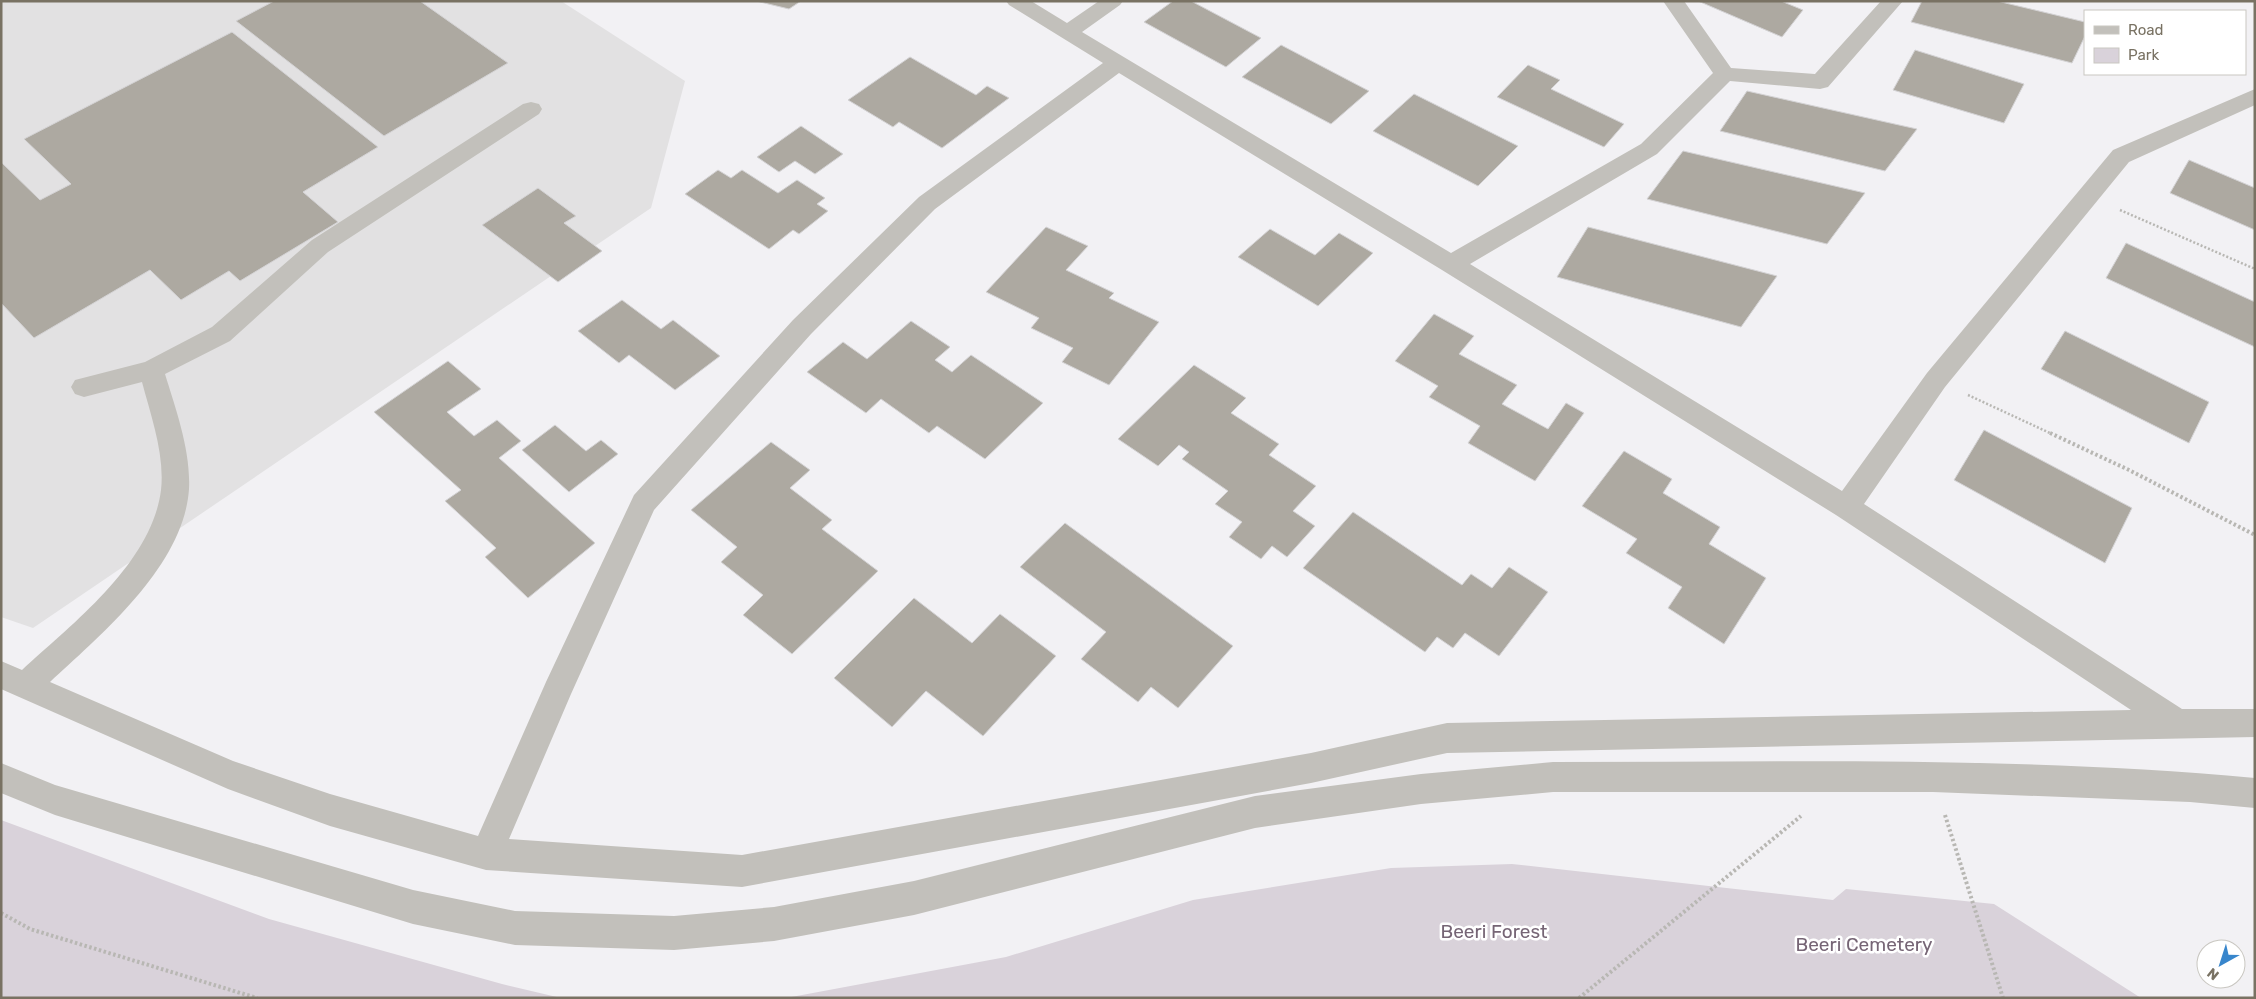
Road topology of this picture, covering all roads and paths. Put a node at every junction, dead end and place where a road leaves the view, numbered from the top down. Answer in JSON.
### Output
{"nodes":[{"id":1,"x":1016,"y":1,"type":"edge"},
{"id":2,"x":1113,"y":1,"type":"edge"},
{"id":3,"x":1673,"y":1,"type":"edge"},
{"id":4,"x":1893,"y":1,"type":"edge"},
{"id":5,"x":1067,"y":33,"type":"junction"},
{"id":6,"x":1118,"y":64,"type":"junction"},
{"id":7,"x":1725,"y":74,"type":"junction"},
{"id":8,"x":2255,"y":96,"type":"edge"},
{"id":9,"x":531,"y":109,"type":"dead end"},
{"id":10,"x":2087,"y":196,"type":"junction"},
{"id":11,"x":1451,"y":264,"type":"junction"},
{"id":12,"x":2255,"y":269,"type":"edge"},
{"id":13,"x":152,"y":370,"type":"junction"},
{"id":14,"x":1936,"y":380,"type":"junction"},
{"id":15,"x":84,"y":387,"type":"dead end"},
{"id":16,"x":1846,"y":507,"type":"junction"},
{"id":17,"x":2255,"y":535,"type":"edge"},
{"id":18,"x":14,"y":680,"type":"edge"},
{"id":19,"x":2178,"y":723,"type":"junction"},
{"id":20,"x":2255,"y":724,"type":"edge"},
{"id":21,"x":1933,"y":777,"type":"junction"},
{"id":22,"x":1,"y":778,"type":"edge"},
{"id":23,"x":2255,"y":793,"type":"edge"},
{"id":24,"x":1802,"y":815,"type":"dead end"},
{"id":25,"x":486,"y":854,"type":"junction"},
{"id":26,"x":1,"y":913,"type":"edge"},
{"id":27,"x":257,"y":998,"type":"edge"},
{"id":28,"x":1579,"y":998,"type":"edge"},
{"id":29,"x":2003,"y":998,"type":"edge"}],
"edges":[{"from":1,"to":5,"type":"street"},
{"from":2,"to":5,"type":"street"},
{"from":3,"to":7,"type":"street"},
{"from":4,"to":7,"type":"street"},
{"from":5,"to":6,"type":"street"},
{"from":6,"to":11,"type":"street"},
{"from":6,"to":25,"type":"street"},
{"from":7,"to":11,"type":"street"},
{"from":8,"to":10,"type":"street"},
{"from":9,"to":13,"type":"street"},
{"from":10,"to":12,"type":"path"},
{"from":10,"to":14,"type":"street"},
{"from":11,"to":16,"type":"street"},
{"from":13,"to":15,"type":"street"},
{"from":13,"to":18,"type":"street"},
{"from":14,"to":16,"type":"street"},
{"from":14,"to":17,"type":"path"},
{"from":16,"to":19,"type":"street"},
{"from":18,"to":25,"type":"street"},
{"from":19,"to":20,"type":"street"},
{"from":19,"to":25,"type":"street"},
{"from":21,"to":22,"type":"street"},
{"from":21,"to":23,"type":"street"},
{"from":21,"to":29,"type":"path"},
{"from":24,"to":28,"type":"path"},
{"from":26,"to":27,"type":"path"}]}
